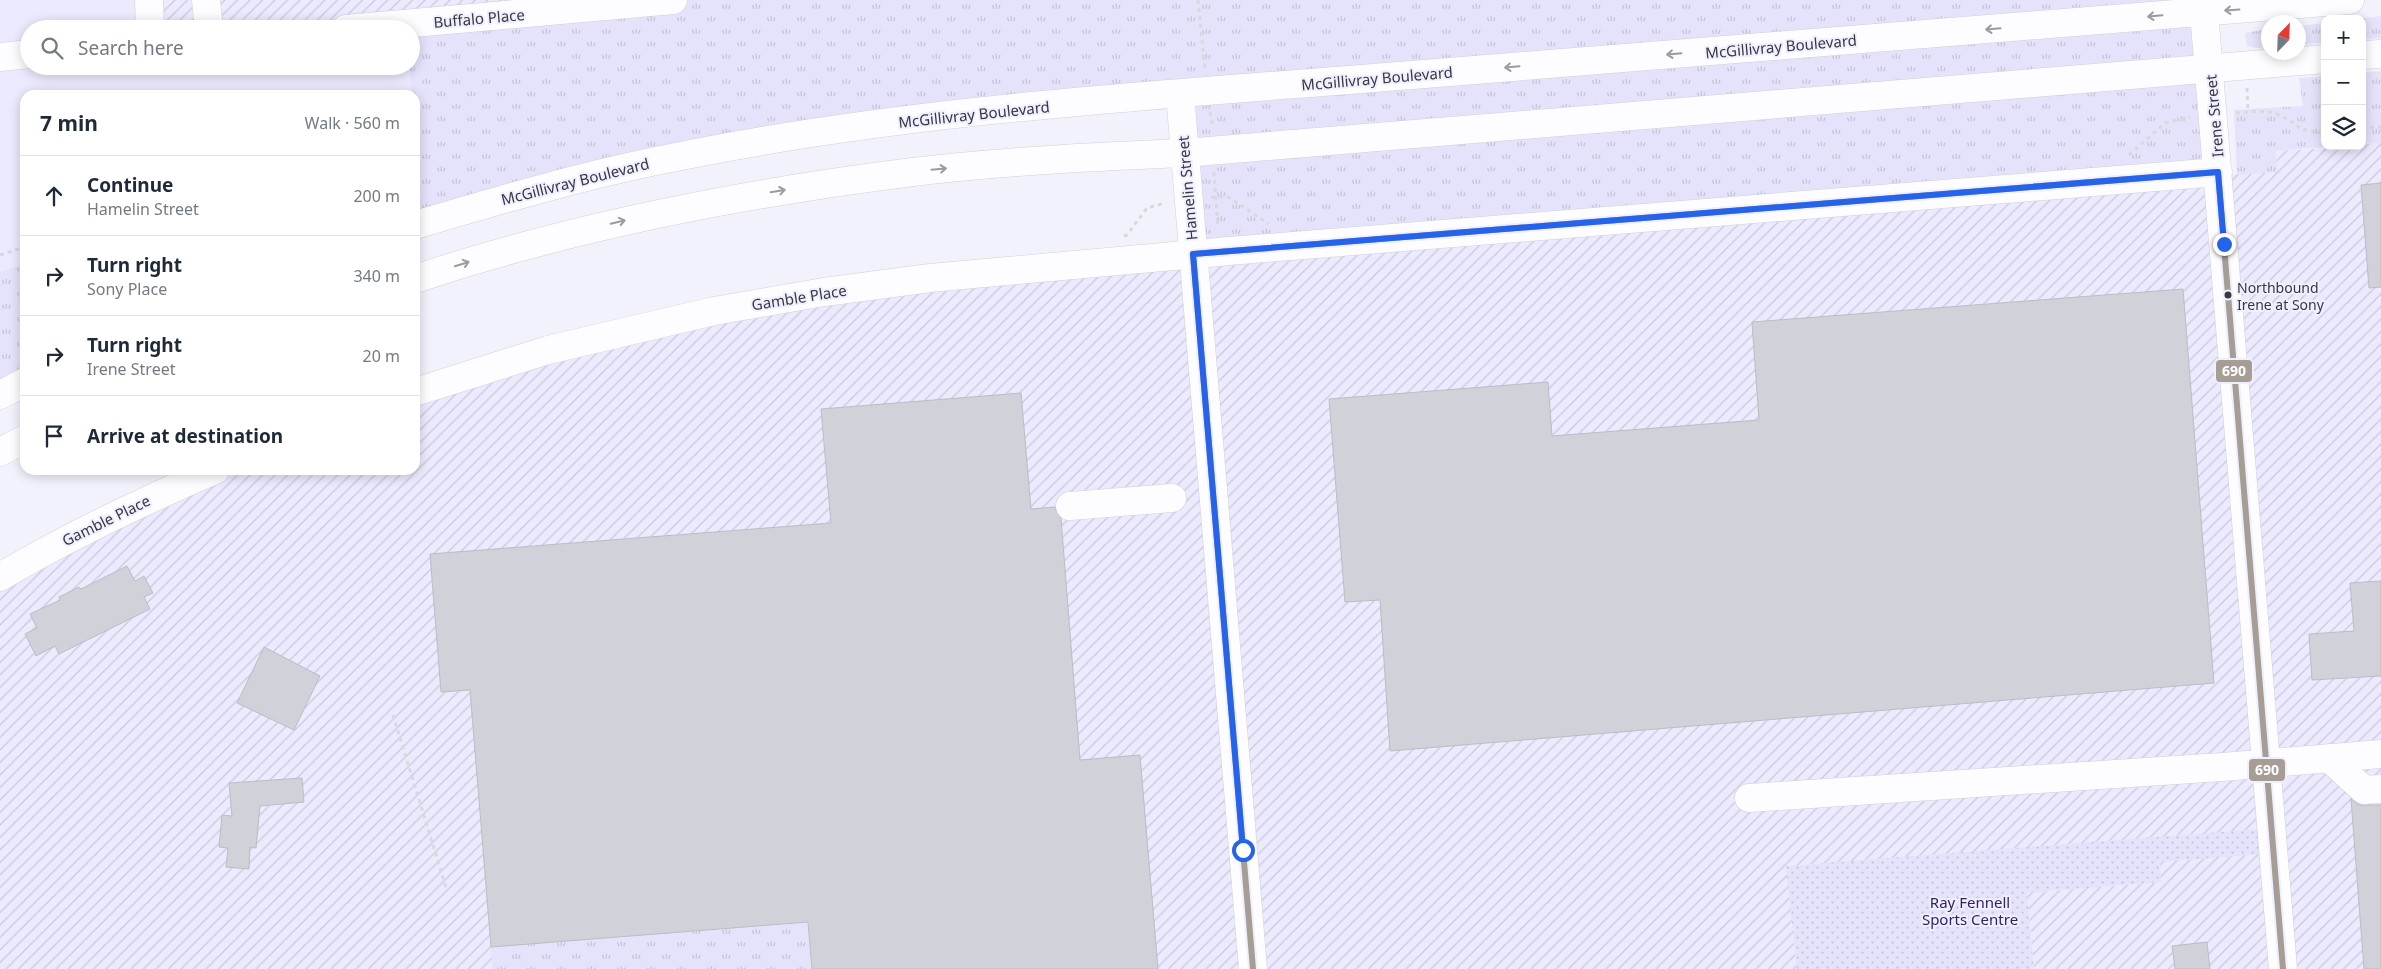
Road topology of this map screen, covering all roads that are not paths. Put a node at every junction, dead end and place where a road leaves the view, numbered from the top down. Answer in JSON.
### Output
{"nodes":[{"id":1,"x":149,"y":0,"type":"edge"},
{"id":2,"x":206,"y":0,"type":"edge"},
{"id":3,"x":672,"y":0,"type":"edge"},
{"id":4,"x":2350,"y":0,"type":"edge"},
{"id":5,"x":2203,"y":6,"type":"edge"},
{"id":6,"x":480,"y":9,"type":"edge"},
{"id":7,"x":150,"y":20,"type":"edge"},
{"id":8,"x":208,"y":20,"type":"edge"},
{"id":9,"x":406,"y":20,"type":"edge"},
{"id":10,"x":2381,"y":54,"type":"edge"},
{"id":11,"x":20,"y":55,"type":"edge"},
{"id":12,"x":2366,"y":56,"type":"edge"},
{"id":13,"x":0,"y":57,"type":"edge"},
{"id":14,"x":2321,"y":59,"type":"edge"},
{"id":15,"x":2210,"y":68,"type":"junction"},
{"id":16,"x":1180,"y":94,"type":"junction"},
{"id":17,"x":1184,"y":153,"type":"junction"},
{"id":18,"x":2218,"y":172,"type":"junction"},
{"id":19,"x":420,"y":224,"type":"edge"},
{"id":20,"x":1193,"y":254,"type":"junction"},
{"id":21,"x":420,"y":277,"type":"edge"},
{"id":22,"x":20,"y":385,"type":"edge"},
{"id":23,"x":420,"y":390,"type":"edge"},
{"id":24,"x":0,"y":395,"type":"edge"},
{"id":25,"x":20,"y":442,"type":"edge"},
{"id":26,"x":0,"y":452,"type":"edge"},
{"id":27,"x":204,"y":475,"type":"edge"},
{"id":28,"x":1172,"y":498,"type":"dead end"},
{"id":29,"x":1070,"y":506,"type":"dead end"},
{"id":30,"x":0,"y":577,"type":"edge"},
{"id":31,"x":2381,"y":754,"type":"edge"},
{"id":32,"x":2328,"y":758,"type":"junction"},
{"id":33,"x":2267,"y":764,"type":"junction"},
{"id":34,"x":2381,"y":789,"type":"edge"},
{"id":35,"x":1749,"y":798,"type":"dead end"},
{"id":36,"x":1253,"y":969,"type":"edge"},
{"id":37,"x":2283,"y":969,"type":"edge"}],
"edges":[{"from":1,"to":7,"type":"street"},
{"from":2,"to":8,"type":"street"},
{"from":3,"to":6,"type":"street","name":"Buffalo Place"},
{"from":4,"to":5,"type":"street","name":"McGillivray Boulevard","one_way":true},
{"from":5,"to":15,"type":"street","name":"Irene Street"},
{"from":5,"to":16,"type":"street","name":"McGillivray Boulevard","one_way":true},
{"from":6,"to":9,"type":"street","name":"Buffalo Place"},
{"from":10,"to":12,"type":"street"},
{"from":11,"to":13,"type":"street"},
{"from":14,"to":15,"type":"street"},
{"from":15,"to":17,"type":"street"},
{"from":15,"to":18,"type":"street","name":"Irene Street"},
{"from":16,"to":17,"type":"street","name":"Hamelin Street"},
{"from":16,"to":19,"type":"street","name":"McGillivray Boulevard"},
{"from":17,"to":20,"type":"street","name":"Hamelin Street"},
{"from":21,"to":17,"type":"street","one_way":true},
{"from":18,"to":20,"type":"street","name":"Gamble Place"},
{"from":18,"to":33,"type":"street","name":"Irene Street"},
{"from":20,"to":23,"type":"street","name":"Gamble Place"},
{"from":20,"to":36,"type":"street","name":"Hamelin Street"},
{"from":22,"to":24,"type":"street"},
{"from":25,"to":26,"type":"street"},
{"from":27,"to":30,"type":"street","name":"Gamble Place"},
{"from":28,"to":29,"type":"street"},
{"from":31,"to":32,"type":"street"},
{"from":32,"to":33,"type":"street"},
{"from":32,"to":34,"type":"street"},
{"from":33,"to":35,"type":"street"},
{"from":33,"to":37,"type":"street","name":"Irene Street"}]}
